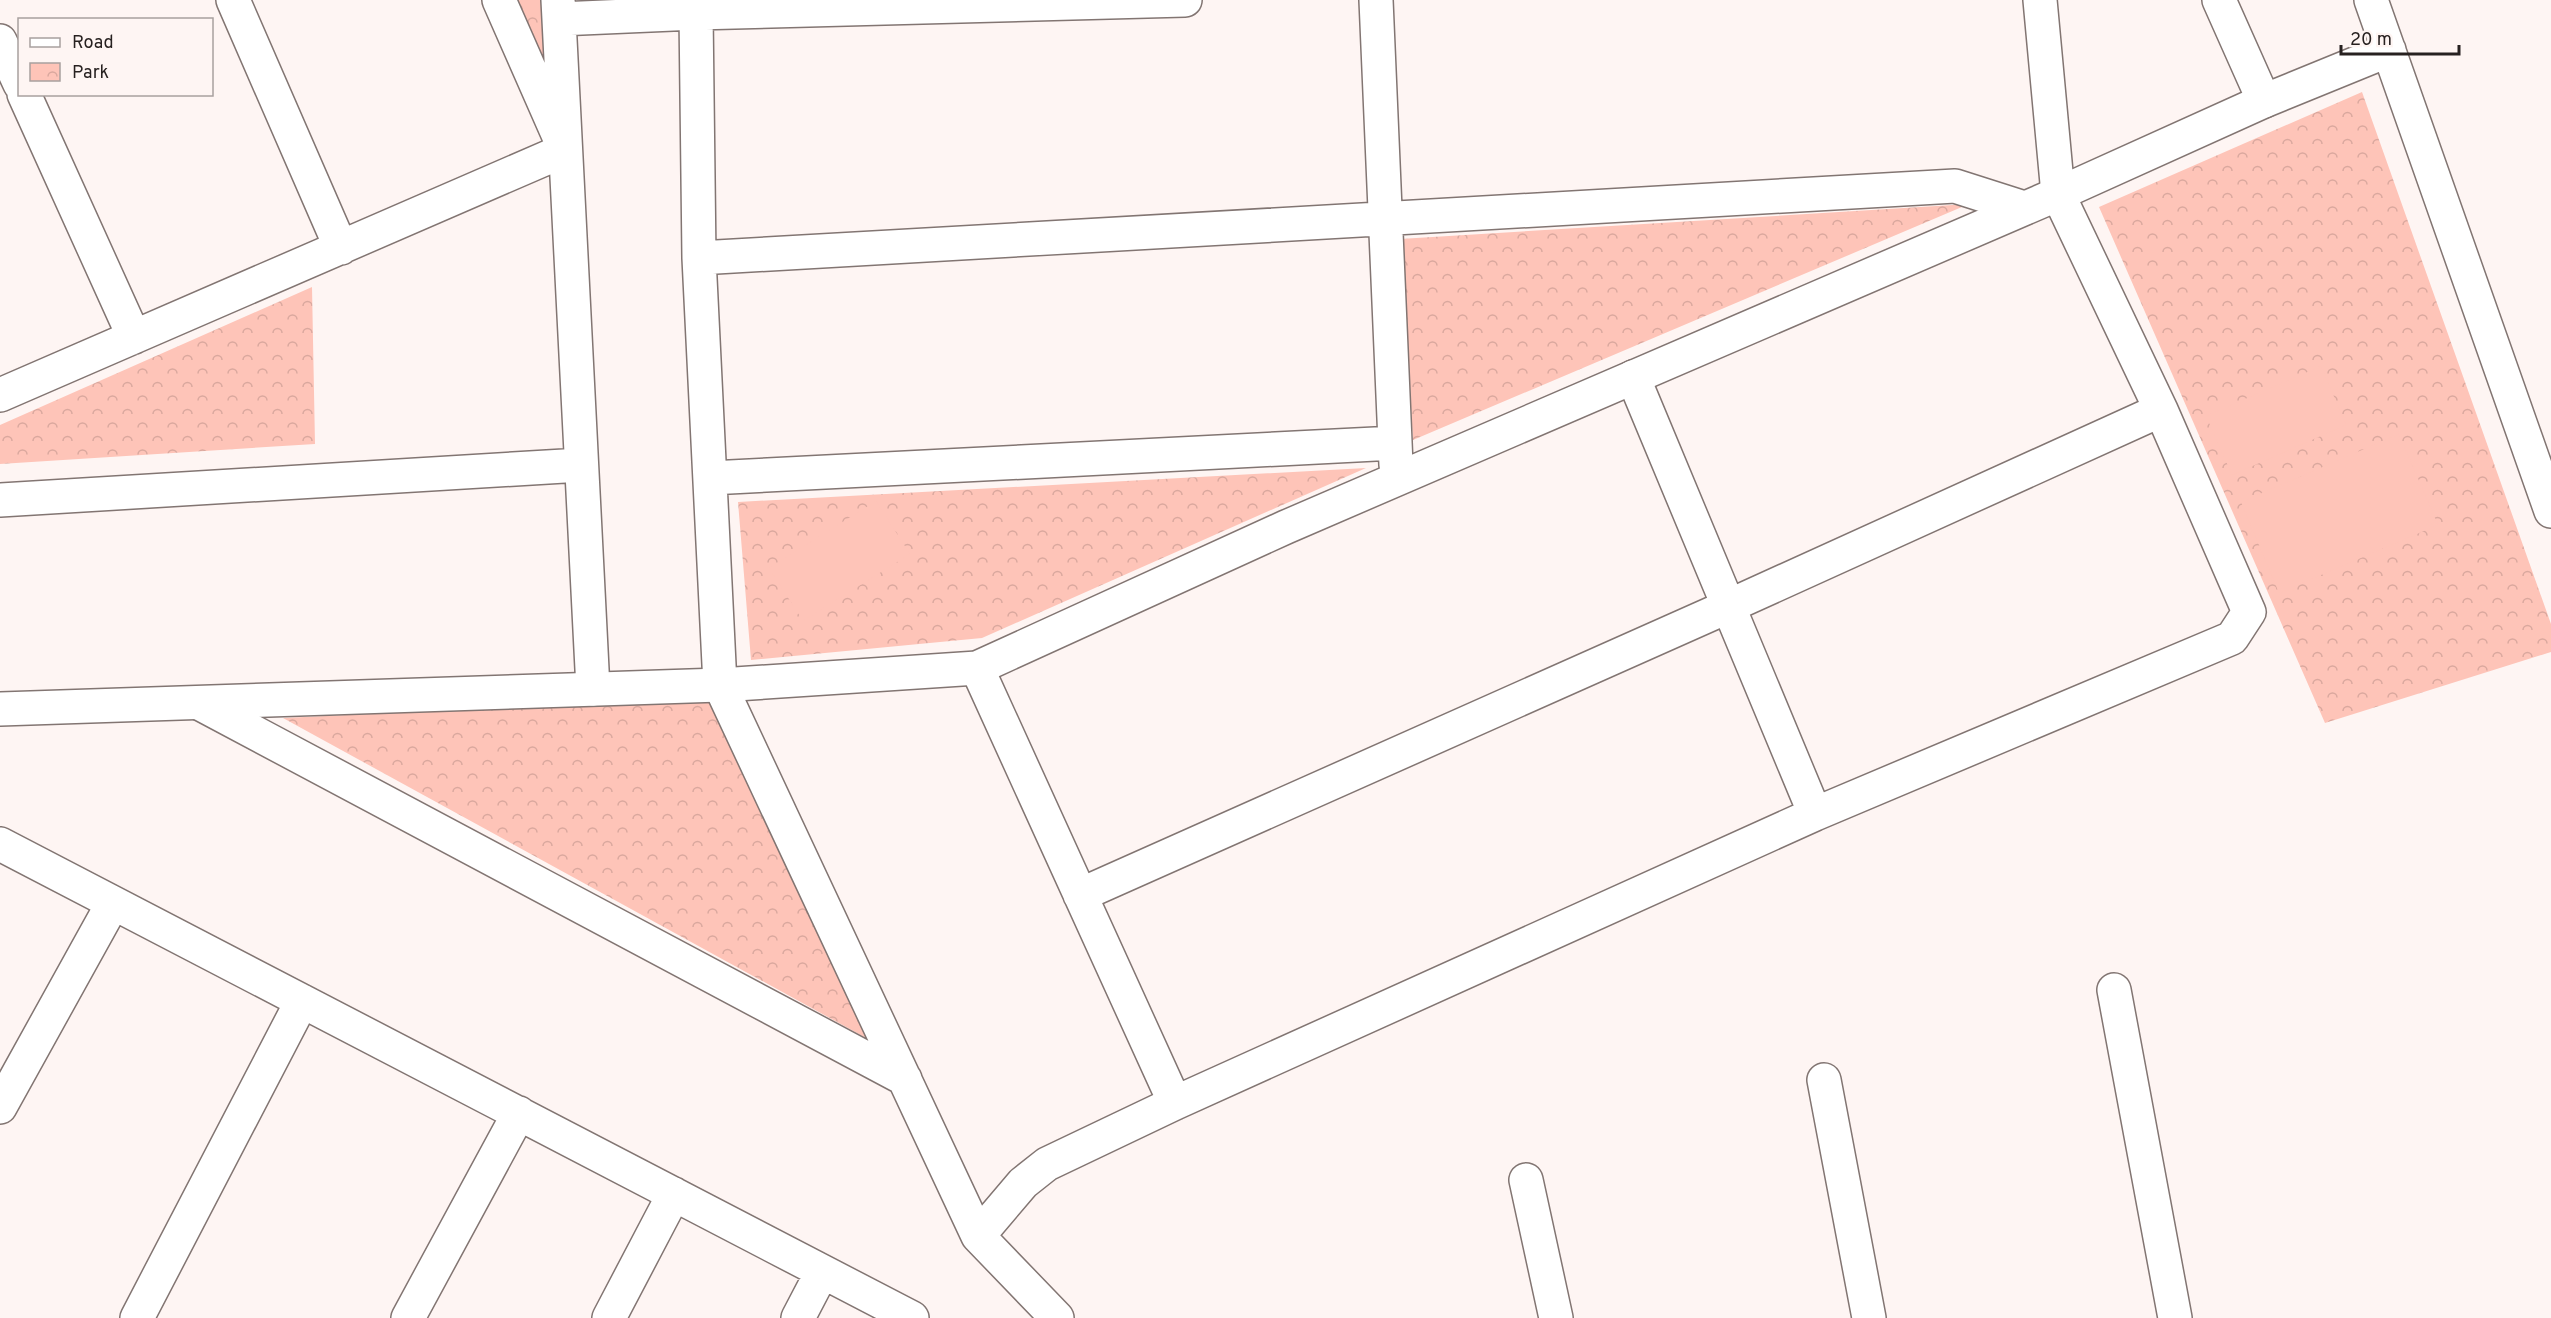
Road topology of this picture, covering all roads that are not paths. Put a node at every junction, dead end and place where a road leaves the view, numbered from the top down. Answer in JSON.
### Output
{"nodes":[{"id":1,"x":233,"y":0,"type":"edge"},
{"id":2,"x":498,"y":0,"type":"edge"},
{"id":3,"x":1185,"y":0,"type":"edge"},
{"id":4,"x":1376,"y":0,"type":"edge"},
{"id":5,"x":2040,"y":0,"type":"edge"},
{"id":6,"x":2219,"y":0,"type":"edge"},
{"id":7,"x":2371,"y":0,"type":"edge"},
{"id":8,"x":1147,"y":1,"type":"edge"},
{"id":9,"x":921,"y":4,"type":"edge"},
{"id":10,"x":695,"y":7,"type":"edge"},
{"id":11,"x":559,"y":10,"type":"edge"},
{"id":12,"x":0,"y":41,"type":"edge"},
{"id":13,"x":2389,"y":50,"type":"junction"},
{"id":14,"x":18,"y":80,"type":"edge"},
{"id":15,"x":25,"y":96,"type":"edge"},
{"id":16,"x":2264,"y":101,"type":"junction"},
{"id":17,"x":565,"y":150,"type":"junction"},
{"id":18,"x":2058,"y":194,"type":"junction"},
{"id":19,"x":2024,"y":208,"type":"junction"},
{"id":20,"x":1385,"y":220,"type":"junction"},
{"id":21,"x":341,"y":248,"type":"junction"},
{"id":22,"x":699,"y":258,"type":"junction"},
{"id":23,"x":134,"y":338,"type":"junction"},
{"id":24,"x":1633,"y":377,"type":"junction"},
{"id":25,"x":0,"y":396,"type":"edge"},
{"id":26,"x":2161,"y":410,"type":"junction"},
{"id":27,"x":1395,"y":443,"type":"junction"},
{"id":28,"x":581,"y":465,"type":"junction"},
{"id":29,"x":710,"y":478,"type":"junction"},
{"id":30,"x":1396,"y":479,"type":"junction"},
{"id":31,"x":0,"y":500,"type":"edge"},
{"id":32,"x":2551,"y":511,"type":"edge"},
{"id":33,"x":1729,"y":606,"type":"junction"},
{"id":34,"x":977,"y":668,"type":"junction"},
{"id":35,"x":720,"y":685,"type":"junction"},
{"id":36,"x":593,"y":689,"type":"junction"},
{"id":37,"x":199,"y":703,"type":"junction"},
{"id":38,"x":0,"y":709,"type":"edge"},
{"id":39,"x":1815,"y":814,"type":"junction"},
{"id":40,"x":0,"y":844,"type":"edge"},
{"id":41,"x":1080,"y":895,"type":"junction"},
{"id":42,"x":113,"y":903,"type":"junction"},
{"id":43,"x":2114,"y":990,"type":"dead end"},
{"id":44,"x":302,"y":1001,"type":"junction"},
{"id":45,"x":905,"y":1079,"type":"junction"},
{"id":46,"x":1824,"y":1080,"type":"dead end"},
{"id":47,"x":1175,"y":1103,"type":"junction"},
{"id":48,"x":0,"y":1107,"type":"edge"},
{"id":49,"x":519,"y":1113,"type":"junction"},
{"id":50,"x":1526,"y":1180,"type":"dead end"},
{"id":51,"x":674,"y":1194,"type":"junction"},
{"id":52,"x":978,"y":1236,"type":"junction"},
{"id":53,"x":822,"y":1272,"type":"junction"},
{"id":54,"x":138,"y":1318,"type":"edge"},
{"id":55,"x":408,"y":1318,"type":"edge"},
{"id":56,"x":609,"y":1318,"type":"edge"},
{"id":57,"x":798,"y":1318,"type":"edge"},
{"id":58,"x":912,"y":1318,"type":"edge"},
{"id":59,"x":1057,"y":1318,"type":"edge"},
{"id":60,"x":1556,"y":1318,"type":"edge"},
{"id":61,"x":1869,"y":1318,"type":"edge"},
{"id":62,"x":2175,"y":1318,"type":"edge"}],
"edges":[{"from":1,"to":21,"type":"street"},
{"from":2,"to":17,"type":"street"},
{"from":3,"to":8,"type":"street"},
{"from":4,"to":20,"type":"street"},
{"from":5,"to":18,"type":"street"},
{"from":6,"to":16,"type":"street"},
{"from":7,"to":13,"type":"street"},
{"from":8,"to":9,"type":"street"},
{"from":9,"to":10,"type":"street"},
{"from":10,"to":11,"type":"street"},
{"from":10,"to":22,"type":"street"},
{"from":11,"to":17,"type":"street"},
{"from":12,"to":14,"type":"street"},
{"from":13,"to":16,"type":"street"},
{"from":13,"to":32,"type":"street"},
{"from":15,"to":23,"type":"street"},
{"from":16,"to":18,"type":"street"},
{"from":17,"to":21,"type":"street"},
{"from":17,"to":28,"type":"street"},
{"from":18,"to":19,"type":"street"},
{"from":18,"to":26,"type":"street"},
{"from":19,"to":20,"type":"street"},
{"from":19,"to":24,"type":"street"},
{"from":20,"to":22,"type":"street"},
{"from":20,"to":27,"type":"street"},
{"from":21,"to":23,"type":"street"},
{"from":22,"to":29,"type":"street"},
{"from":23,"to":25,"type":"street"},
{"from":24,"to":30,"type":"street"},
{"from":24,"to":33,"type":"street"},
{"from":26,"to":33,"type":"street"},
{"from":26,"to":39,"type":"street"},
{"from":27,"to":29,"type":"street"},
{"from":27,"to":30,"type":"street"},
{"from":28,"to":31,"type":"street"},
{"from":28,"to":36,"type":"street"},
{"from":29,"to":35,"type":"street"},
{"from":30,"to":34,"type":"street"},
{"from":33,"to":39,"type":"street"},
{"from":33,"to":41,"type":"street"},
{"from":34,"to":35,"type":"street"},
{"from":34,"to":41,"type":"street"},
{"from":35,"to":36,"type":"street"},
{"from":35,"to":45,"type":"street"},
{"from":36,"to":37,"type":"street"},
{"from":37,"to":38,"type":"street"},
{"from":37,"to":45,"type":"street"},
{"from":39,"to":47,"type":"street"},
{"from":40,"to":42,"type":"street"},
{"from":41,"to":47,"type":"street"},
{"from":42,"to":44,"type":"street"},
{"from":42,"to":48,"type":"street"},
{"from":43,"to":62,"type":"street"},
{"from":44,"to":49,"type":"street"},
{"from":44,"to":54,"type":"street"},
{"from":45,"to":52,"type":"street"},
{"from":46,"to":61,"type":"street"},
{"from":47,"to":52,"type":"street"},
{"from":49,"to":51,"type":"street"},
{"from":49,"to":55,"type":"street"},
{"from":50,"to":60,"type":"street"},
{"from":51,"to":53,"type":"street"},
{"from":51,"to":56,"type":"street"},
{"from":52,"to":59,"type":"street"},
{"from":53,"to":57,"type":"street"},
{"from":53,"to":58,"type":"street"}]}
